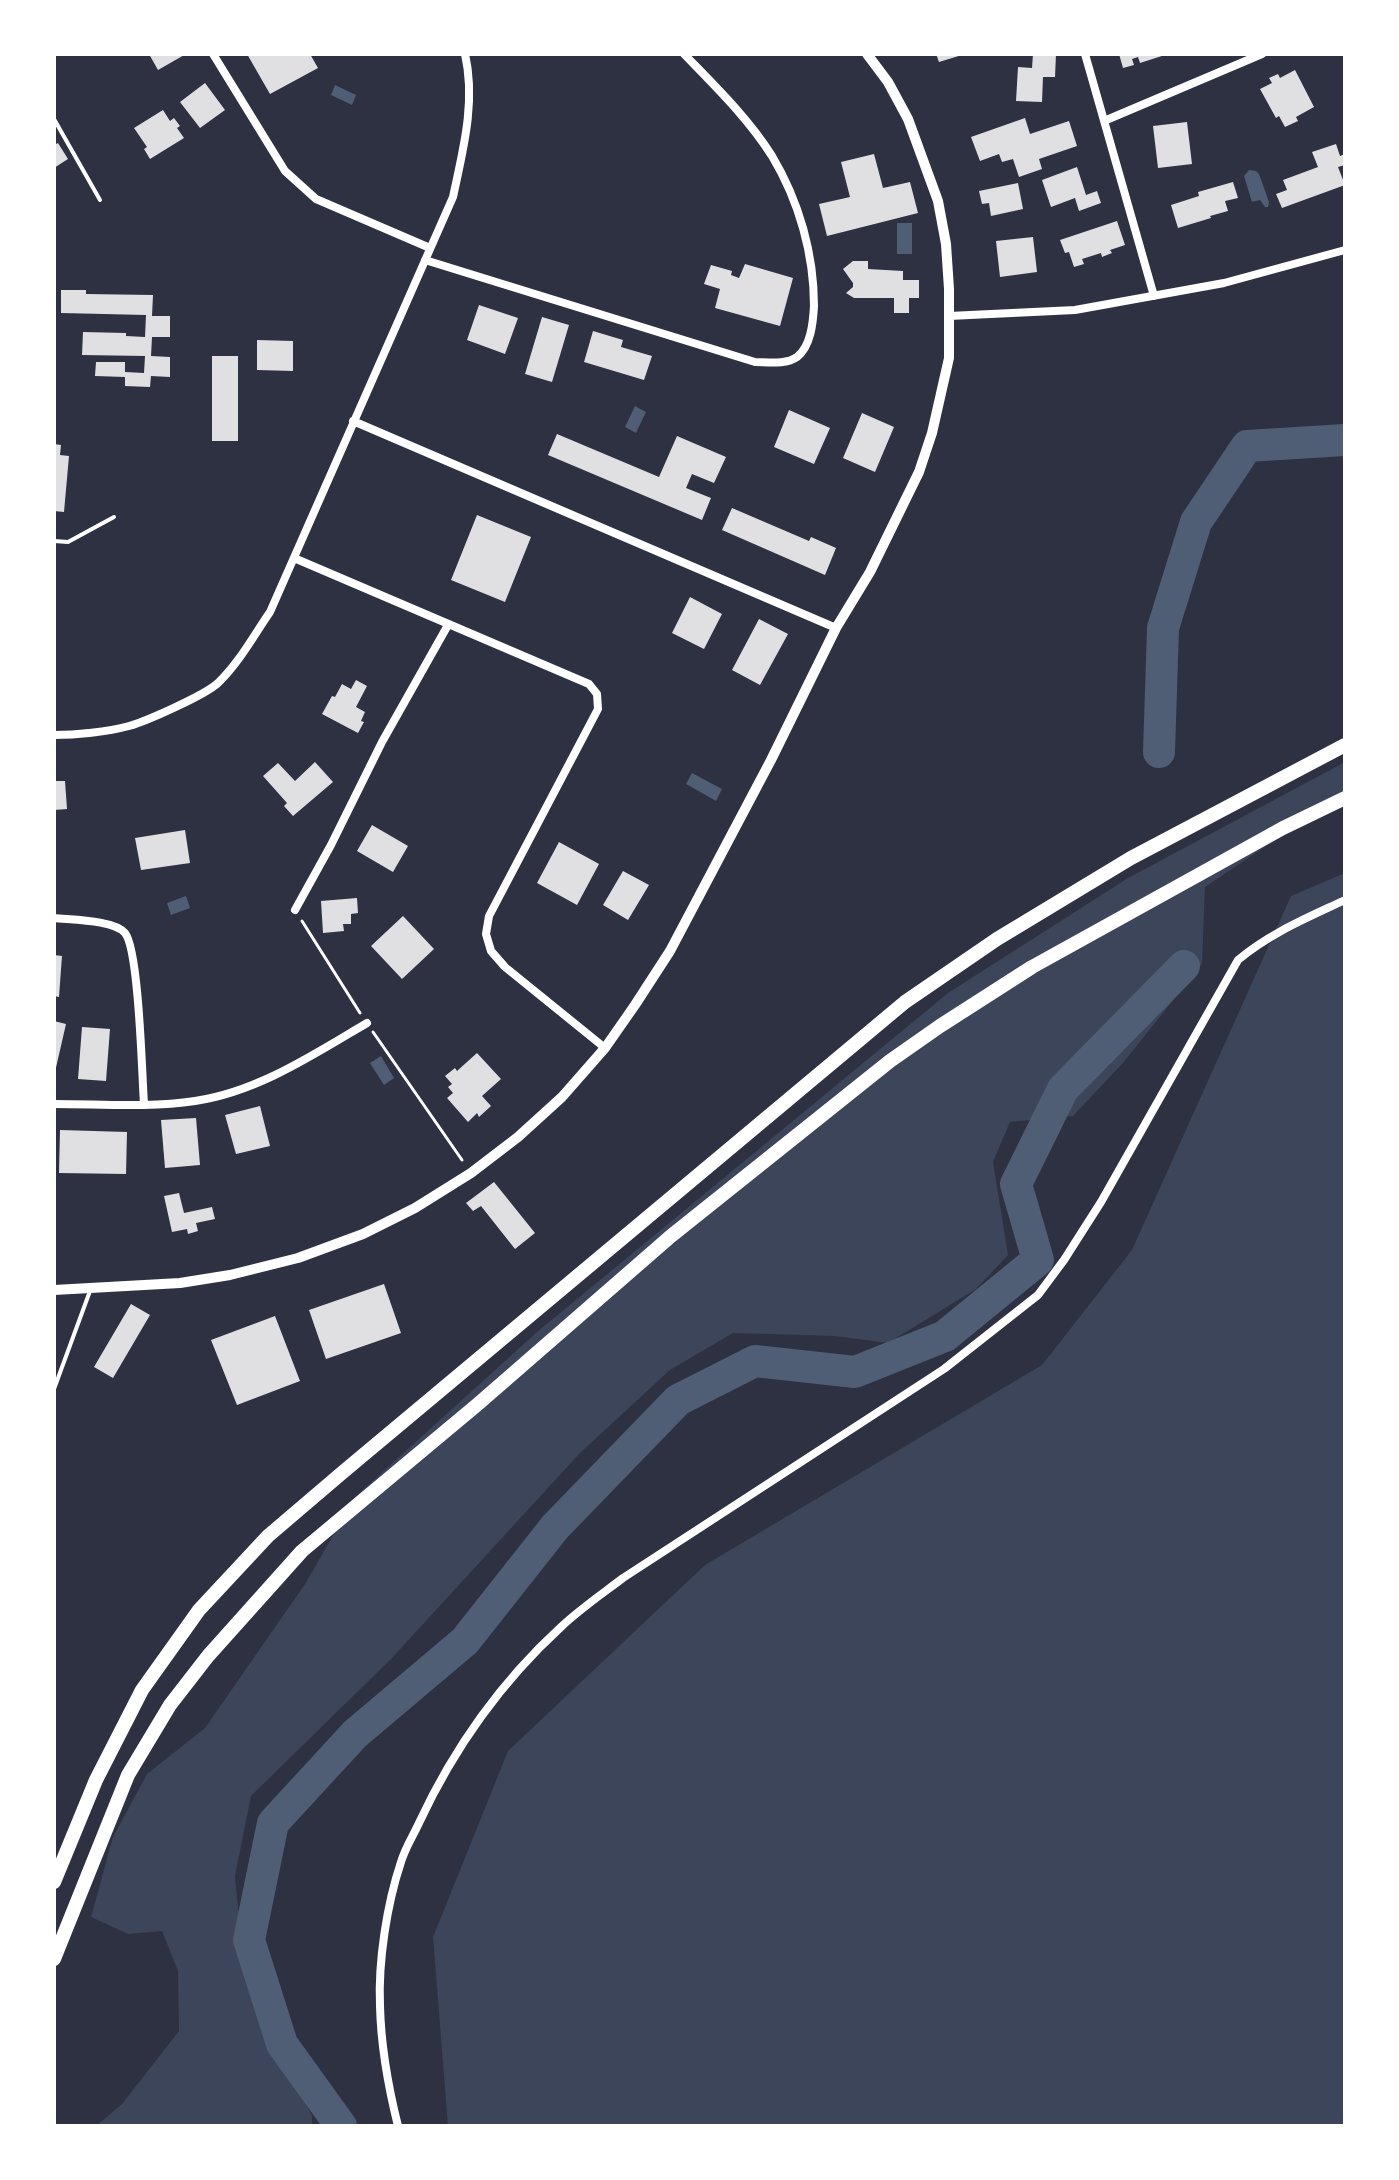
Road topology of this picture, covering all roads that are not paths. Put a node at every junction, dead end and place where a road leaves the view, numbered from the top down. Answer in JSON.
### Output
{"nodes":[{"id":1,"x":213,"y":54,"type":"edge"},
{"id":2,"x":465,"y":54,"type":"edge"},
{"id":3,"x":684,"y":54,"type":"edge"},
{"id":4,"x":867,"y":54,"type":"edge"},
{"id":5,"x":1085,"y":54,"type":"edge"},
{"id":6,"x":1262,"y":54,"type":"edge"},
{"id":7,"x":54,"y":119,"type":"edge"},
{"id":8,"x":1104,"y":121,"type":"junction"},
{"id":9,"x":100,"y":200,"type":"dead end"},
{"id":10,"x":430,"y":248,"type":"junction"},
{"id":11,"x":1345,"y":250,"type":"edge"},
{"id":12,"x":425,"y":260,"type":"junction"},
{"id":13,"x":1154,"y":296,"type":"junction"},
{"id":14,"x":949,"y":316,"type":"junction"},
{"id":15,"x":353,"y":421,"type":"junction"},
{"id":16,"x":114,"y":517,"type":"dead end"},
{"id":17,"x":54,"y":541,"type":"edge"},
{"id":18,"x":294,"y":558,"type":"junction"},
{"id":19,"x":448,"y":625,"type":"junction"},
{"id":20,"x":836,"y":628,"type":"junction"},
{"id":21,"x":54,"y":735,"type":"edge"},
{"id":22,"x":1345,"y":745,"type":"edge"},
{"id":23,"x":1345,"y":798,"type":"edge"},
{"id":24,"x":1345,"y":900,"type":"edge"},
{"id":25,"x":295,"y":910,"type":"road end"},
{"id":26,"x":54,"y":918,"type":"edge"},
{"id":27,"x":367,"y":1023,"type":"road end"},
{"id":28,"x":605,"y":1048,"type":"junction"},
{"id":29,"x":54,"y":1104,"type":"edge"},
{"id":30,"x":144,"y":1104,"type":"junction"},
{"id":31,"x":91,"y":1288,"type":"junction"},
{"id":32,"x":54,"y":1290,"type":"edge"},
{"id":33,"x":54,"y":1389,"type":"edge"},
{"id":34,"x":54,"y":1882,"type":"edge"},
{"id":35,"x":54,"y":1959,"type":"edge"},
{"id":36,"x":398,"y":2126,"type":"edge"}],
"edges":[{"from":1,"to":10,"type":"street"},
{"from":2,"to":10,"type":"street"},
{"from":3,"to":12,"type":"street"},
{"from":4,"to":14,"type":"street"},
{"from":5,"to":8,"type":"street"},
{"from":6,"to":8,"type":"street"},
{"from":7,"to":9,"type":"lane"},
{"from":8,"to":13,"type":"street"},
{"from":10,"to":12,"type":"street"},
{"from":11,"to":13,"type":"street"},
{"from":12,"to":15,"type":"street"},
{"from":13,"to":14,"type":"street"},
{"from":14,"to":20,"type":"street"},
{"from":15,"to":18,"type":"street"},
{"from":15,"to":20,"type":"street"},
{"from":16,"to":17,"type":"lane"},
{"from":18,"to":19,"type":"street"},
{"from":18,"to":21,"type":"street"},
{"from":19,"to":25,"type":"street"},
{"from":19,"to":28,"type":"street"},
{"from":20,"to":28,"type":"street"},
{"from":22,"to":34,"type":"highway"},
{"from":23,"to":35,"type":"highway"},
{"from":24,"to":36,"type":"street"},
{"from":26,"to":30,"type":"street"},
{"from":27,"to":30,"type":"street"},
{"from":28,"to":31,"type":"street"},
{"from":29,"to":30,"type":"street"},
{"from":31,"to":32,"type":"street"},
{"from":31,"to":33,"type":"lane"}]}
